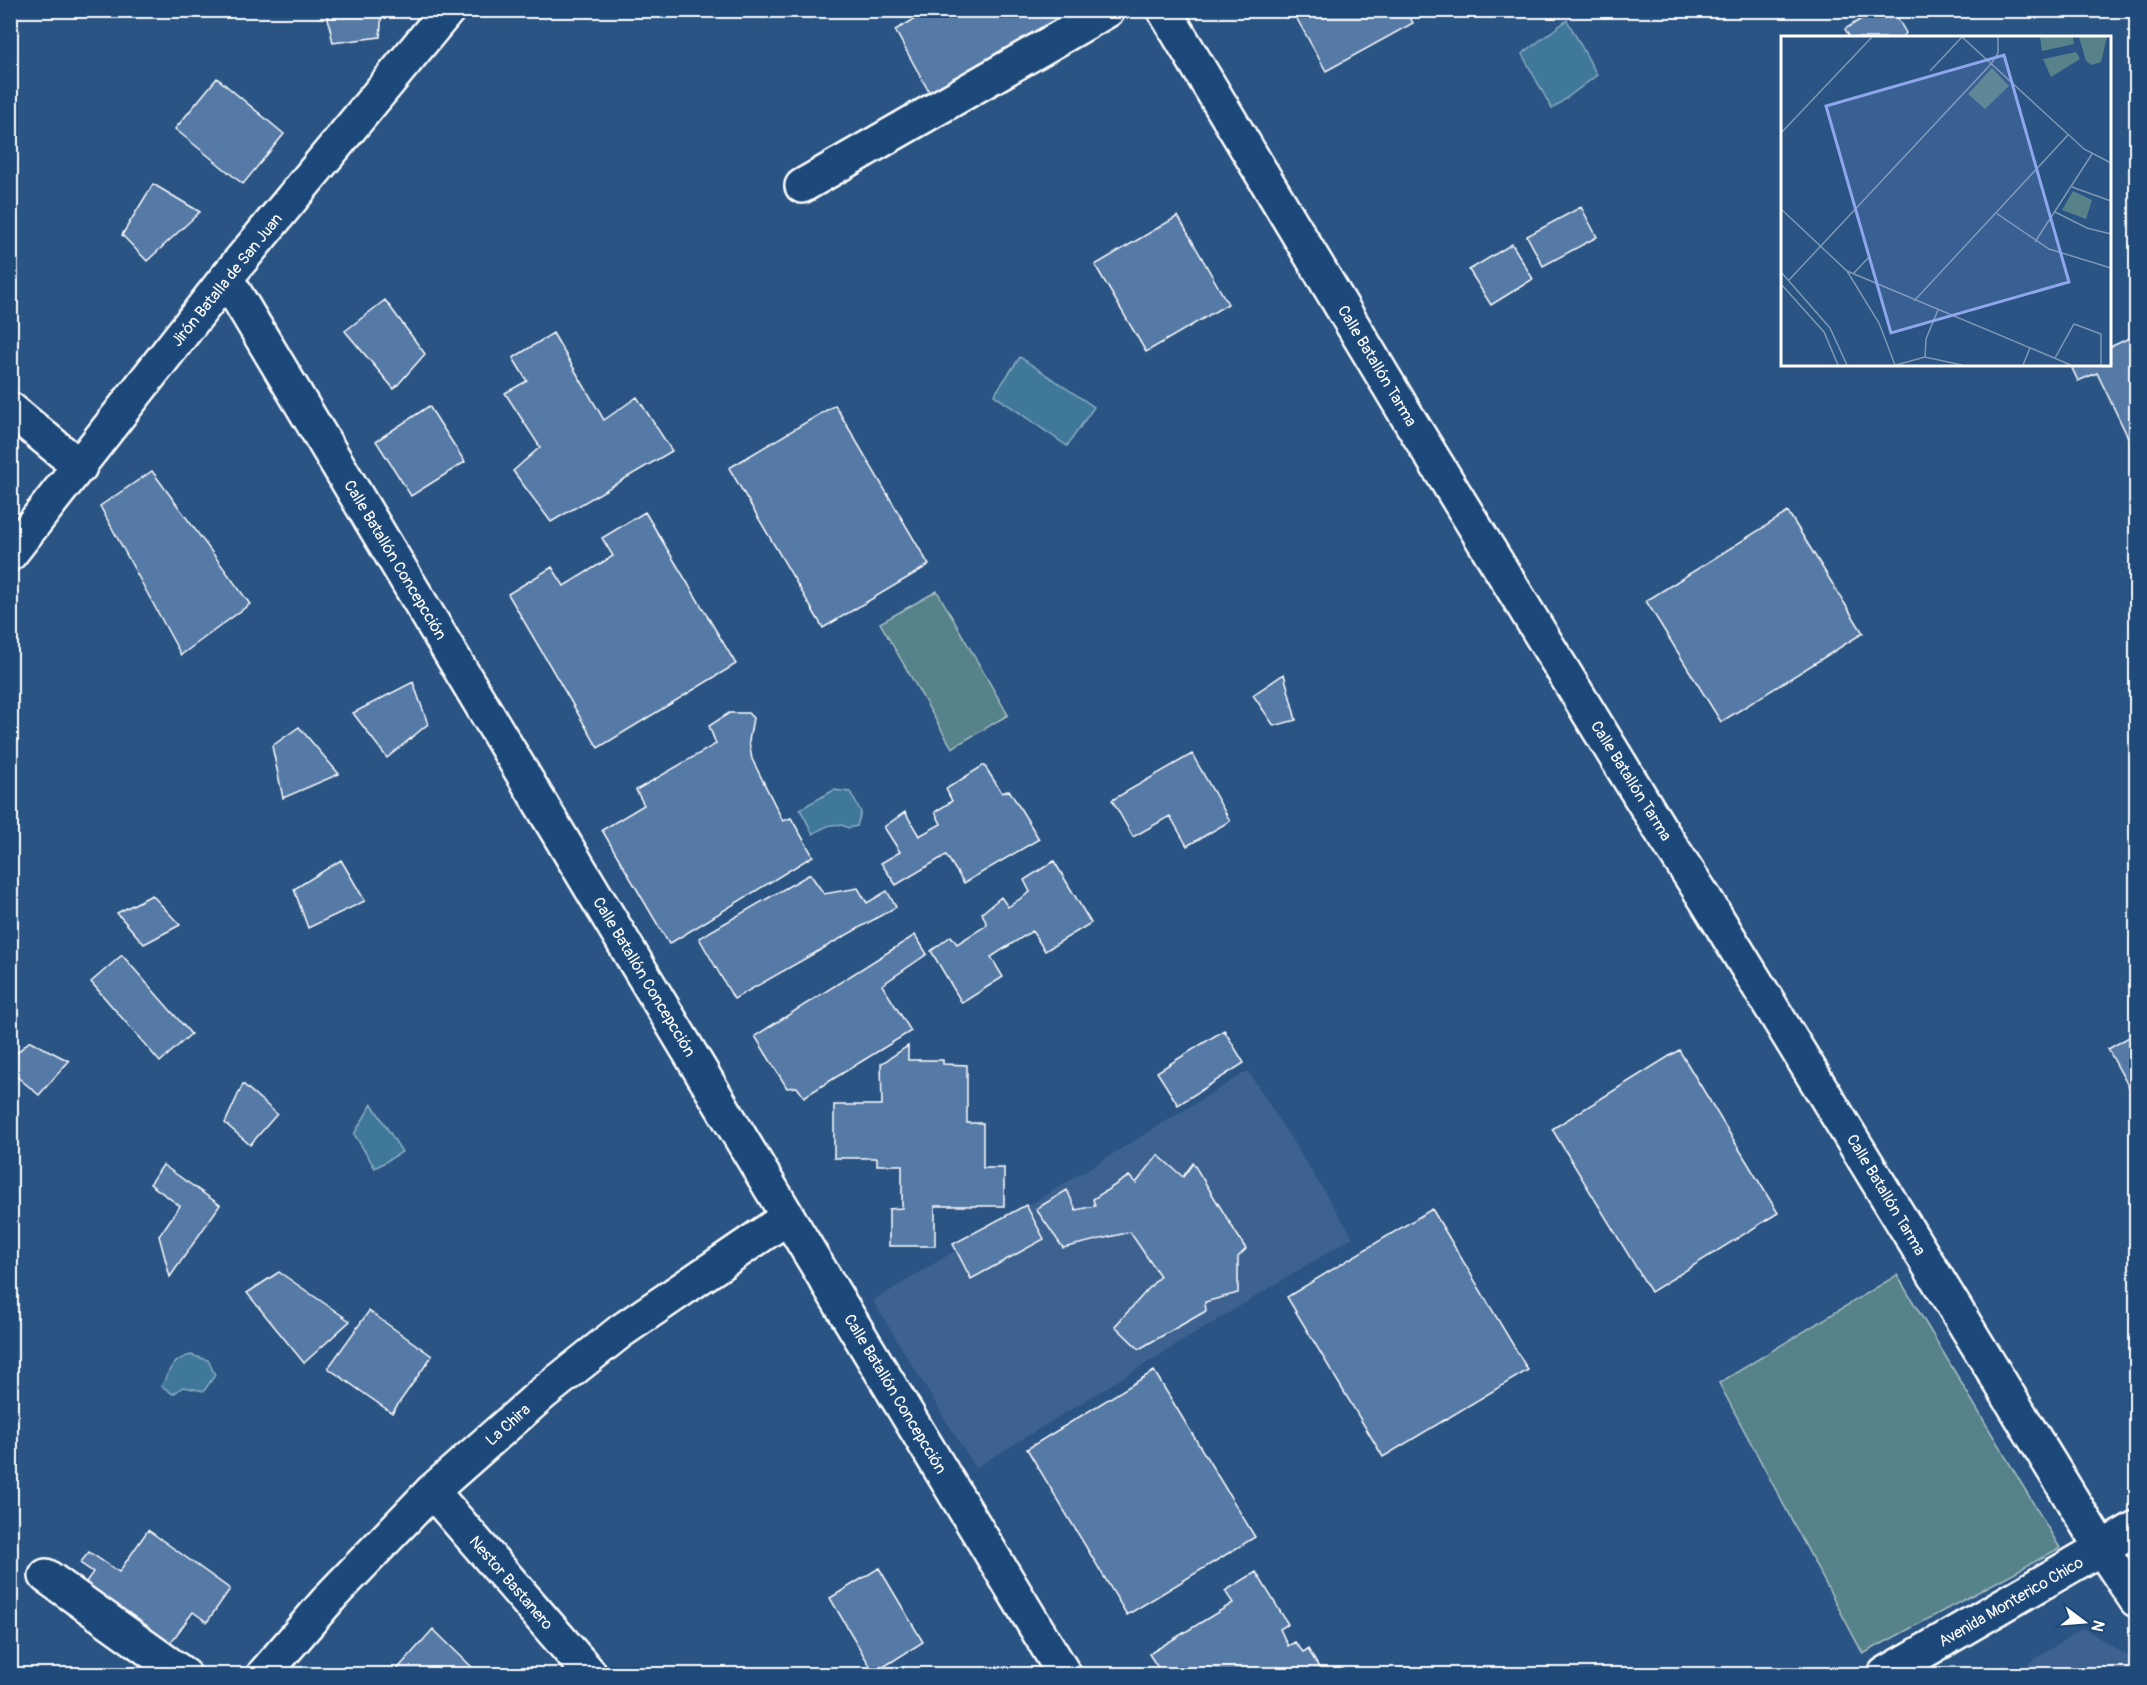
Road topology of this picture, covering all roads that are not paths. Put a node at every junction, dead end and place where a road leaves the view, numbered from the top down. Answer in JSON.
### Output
{"nodes":[{"id":1,"x":448,"y":10,"type":"edge"},
{"id":2,"x":1108,"y":10,"type":"edge"},
{"id":3,"x":1164,"y":10,"type":"edge"},
{"id":4,"x":802,"y":186,"type":"dead end"},
{"id":5,"x":226,"y":278,"type":"junction"},
{"id":6,"x":10,"y":409,"type":"edge"},
{"id":7,"x":80,"y":467,"type":"junction"},
{"id":8,"x":10,"y":554,"type":"edge"},
{"id":9,"x":788,"y":1217,"type":"junction"},
{"id":10,"x":432,"y":1491,"type":"junction"},
{"id":11,"x":2136,"y":1528,"type":"edge"},
{"id":12,"x":2102,"y":1549,"type":"junction"},
{"id":13,"x":46,"y":1576,"type":"dead end"},
{"id":14,"x":2136,"y":1600,"type":"edge"},
{"id":15,"x":183,"y":1674,"type":"edge"},
{"id":16,"x":264,"y":1674,"type":"edge"},
{"id":17,"x":590,"y":1674,"type":"edge"},
{"id":18,"x":1064,"y":1674,"type":"edge"},
{"id":19,"x":1885,"y":1674,"type":"edge"}],
"edges":[{"from":1,"to":5,"type":"street","name":"Jirón Batalla de San Juan"},
{"from":2,"to":4,"type":"street"},
{"from":3,"to":12,"type":"street","name":"Calle Batallón Tarma"},
{"from":5,"to":7,"type":"street","name":"Jirón Batalla de San Juan"},
{"from":5,"to":9,"type":"street","name":"Calle Batallón Concepcción"},
{"from":6,"to":7,"type":"street"},
{"from":7,"to":8,"type":"street","name":"Jirón Batalla de San Juan"},
{"from":9,"to":10,"type":"street","name":"La Chira"},
{"from":9,"to":18,"type":"street","name":"Calle Batallón Concepcción"},
{"from":10,"to":16,"type":"street","name":"La Chira"},
{"from":10,"to":17,"type":"street","name":"Nestor Bastanero"},
{"from":11,"to":12,"type":"street","name":"Avenida Monterico Chico"},
{"from":12,"to":14,"type":"street","name":"Calle Batallón Tarma"},
{"from":12,"to":19,"type":"street","name":"Avenida Monterico Chico"},
{"from":13,"to":15,"type":"street"}]}
